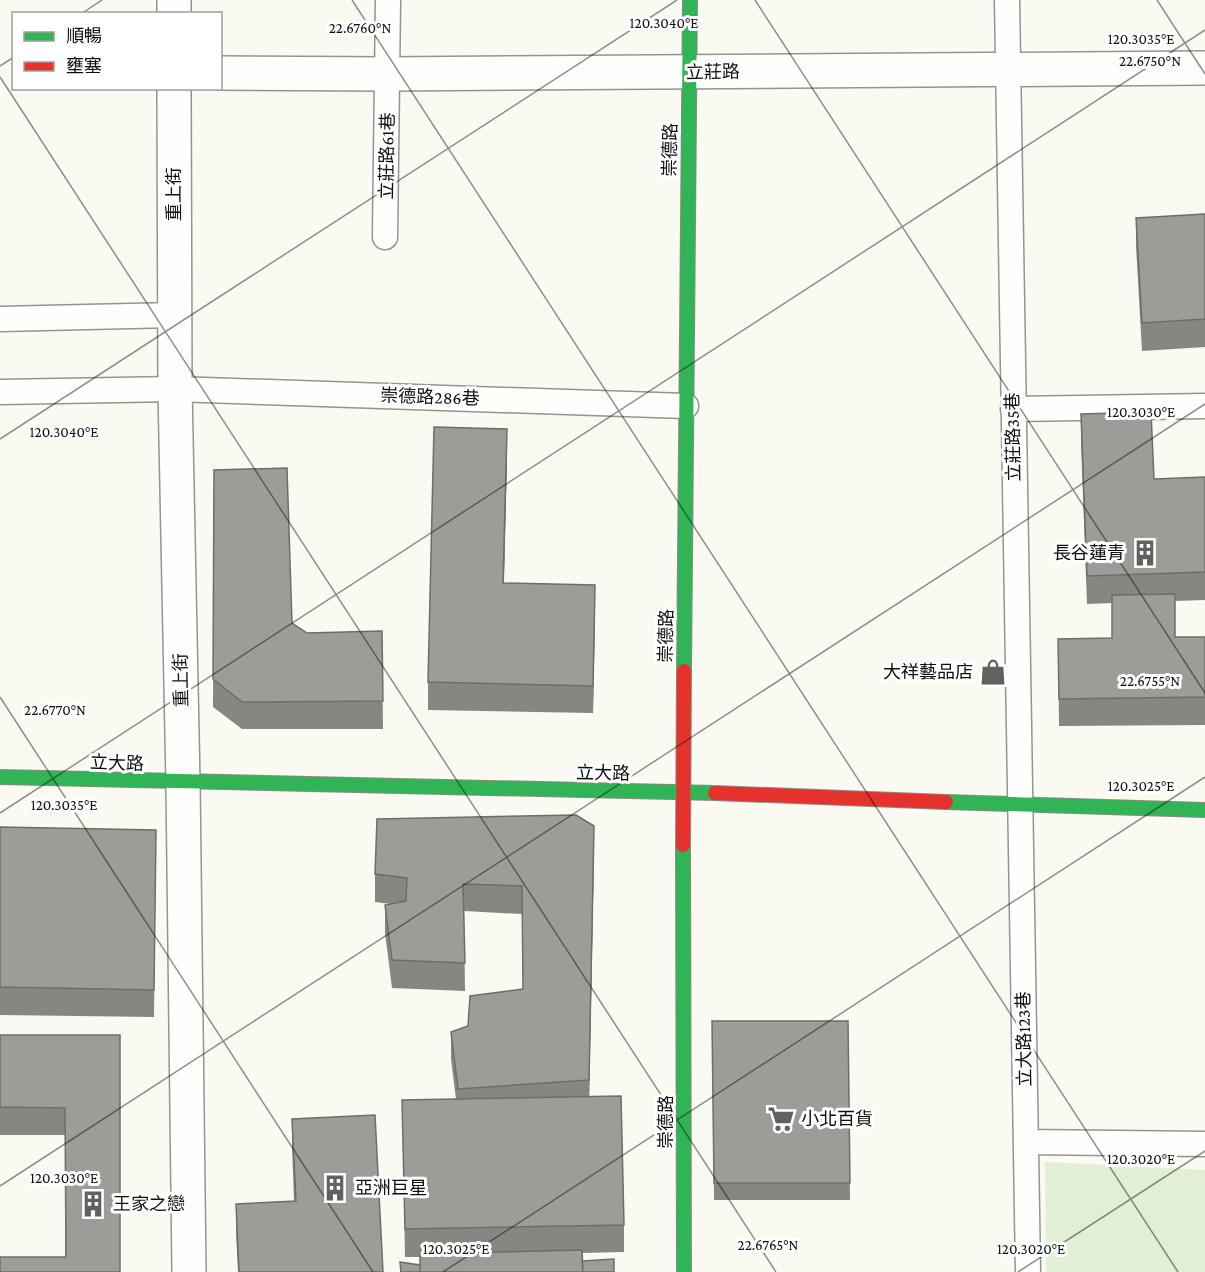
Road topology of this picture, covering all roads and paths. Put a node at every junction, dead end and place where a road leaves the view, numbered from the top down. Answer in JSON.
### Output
{"nodes":[{"id":1,"x":388,"y":0,"type":"edge"},
{"id":2,"x":690,"y":0,"type":"edge"},
{"id":3,"x":1007,"y":0,"type":"edge"},
{"id":4,"x":1008,"y":68,"type":"junction"},
{"id":5,"x":1205,"y":68,"type":"edge"},
{"id":6,"x":222,"y":73,"type":"edge"},
{"id":7,"x":689,"y":73,"type":"junction"},
{"id":8,"x":388,"y":74,"type":"junction"},
{"id":9,"x":174,"y":90,"type":"edge"},
{"id":10,"x":385,"y":237,"type":"dead end"},
{"id":11,"x":174,"y":315,"type":"junction"},
{"id":12,"x":0,"y":320,"type":"edge"},
{"id":13,"x":175,"y":389,"type":"junction"},
{"id":14,"x":0,"y":392,"type":"edge"},
{"id":15,"x":686,"y":406,"type":"junction"},
{"id":16,"x":1205,"y":406,"type":"edge"},
{"id":17,"x":1013,"y":409,"type":"junction"},
{"id":18,"x":0,"y":777,"type":"edge"},
{"id":19,"x":183,"y":783,"type":"junction"},
{"id":20,"x":682,"y":792,"type":"junction"},
{"id":21,"x":1019,"y":806,"type":"junction"},
{"id":22,"x":1205,"y":810,"type":"edge"},
{"id":23,"x":1026,"y":1142,"type":"junction"},
{"id":24,"x":1205,"y":1144,"type":"edge"},
{"id":25,"x":189,"y":1272,"type":"edge"},
{"id":26,"x":684,"y":1272,"type":"edge"},
{"id":27,"x":1028,"y":1272,"type":"edge"}],
"edges":[{"from":1,"to":8,"type":"lane","name":"立莊路61巷"},
{"from":2,"to":7,"type":"street","name":"崇德路"},
{"from":3,"to":4,"type":"lane","name":"立莊路35巷"},
{"from":4,"to":5,"type":"street","name":"立莊路"},
{"from":4,"to":7,"type":"street","name":"立莊路"},
{"from":4,"to":17,"type":"lane","name":"立莊路35巷"},
{"from":6,"to":8,"type":"street","name":"立莊路"},
{"from":7,"to":8,"type":"street","name":"立莊路"},
{"from":7,"to":15,"type":"street","name":"崇德路"},
{"from":8,"to":10,"type":"lane","name":"立莊路61巷"},
{"from":9,"to":11,"type":"street","name":"重上街"},
{"from":11,"to":12,"type":"lane"},
{"from":11,"to":13,"type":"street","name":"重上街"},
{"from":13,"to":14,"type":"lane","name":"崇德路286巷"},
{"from":13,"to":15,"type":"lane","name":"崇德路286巷"},
{"from":13,"to":19,"type":"street","name":"重上街"},
{"from":15,"to":20,"type":"street","name":"崇德路"},
{"from":16,"to":17,"type":"lane"},
{"from":17,"to":21,"type":"lane","name":"立莊路35巷"},
{"from":18,"to":19,"type":"street","name":"立大路"},
{"from":19,"to":20,"type":"street","name":"立大路"},
{"from":19,"to":25,"type":"street","name":"重上街"},
{"from":20,"to":21,"type":"street","name":"立大路"},
{"from":20,"to":26,"type":"street","name":"崇德路"},
{"from":21,"to":22,"type":"street","name":"立大路"},
{"from":21,"to":23,"type":"lane","name":"立大路123巷"},
{"from":23,"to":24,"type":"lane"},
{"from":23,"to":27,"type":"lane","name":"立大路123巷"}]}
